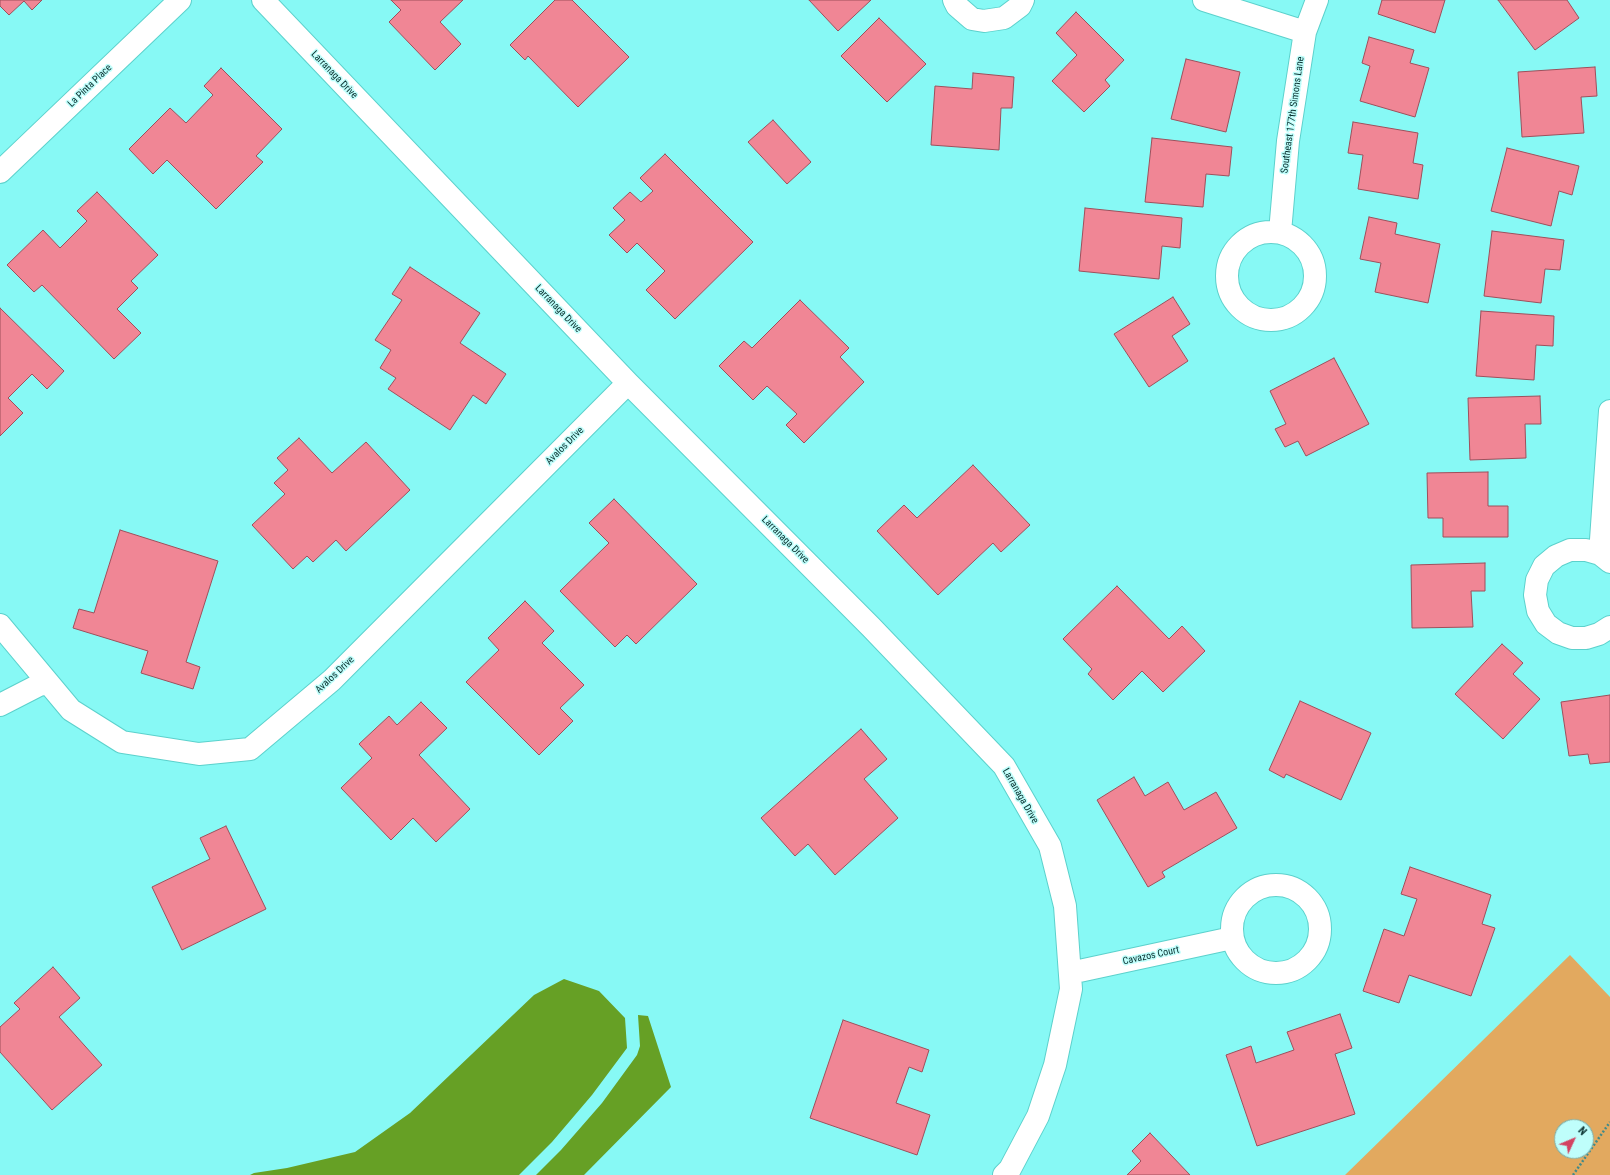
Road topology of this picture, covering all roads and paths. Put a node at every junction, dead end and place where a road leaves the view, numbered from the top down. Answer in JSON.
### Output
{"nodes":[{"id":1,"x":180,"y":0,"type":"edge"},
{"id":2,"x":263,"y":0,"type":"edge"},
{"id":3,"x":954,"y":0,"type":"edge"},
{"id":4,"x":1023,"y":0,"type":"edge"},
{"id":5,"x":1204,"y":0,"type":"edge"},
{"id":6,"x":1316,"y":0,"type":"edge"},
{"id":7,"x":1305,"y":32,"type":"junction"},
{"id":8,"x":0,"y":172,"type":"edge"},
{"id":9,"x":1280,"y":232,"type":"junction"},
{"id":10,"x":628,"y":383,"type":"junction"},
{"id":11,"x":1610,"y":411,"type":"edge"},
{"id":12,"x":1605,"y":558,"type":"edge"},
{"id":13,"x":0,"y":625,"type":"edge"},
{"id":14,"x":1610,"y":627,"type":"edge"},
{"id":15,"x":48,"y":683,"type":"junction"},
{"id":16,"x":0,"y":705,"type":"edge"},
{"id":17,"x":1232,"y":938,"type":"junction"},
{"id":18,"x":1070,"y":973,"type":"junction"},
{"id":19,"x":1610,"y":1122,"type":"edge"},
{"id":20,"x":1004,"y":1175,"type":"edge"},
{"id":21,"x":1573,"y":1175,"type":"edge"}],
"edges":[{"from":1,"to":8,"type":"street","name":"La Pinta Place"},
{"from":2,"to":10,"type":"street","name":"Larranaga Drive"},
{"from":3,"to":4,"type":"street"},
{"from":5,"to":7,"type":"street"},
{"from":6,"to":7,"type":"street","name":"Southeast 177th Simons Lane"},
{"from":7,"to":9,"type":"street","name":"Southeast 177th Simons Lane"},
{"from":9,"to":9,"type":"street"},
{"from":10,"to":15,"type":"street","name":"Avalos Drive"},
{"from":10,"to":18,"type":"street","name":"Larranaga Drive"},
{"from":11,"to":12,"type":"street"},
{"from":12,"to":14,"type":"street"},
{"from":13,"to":15,"type":"street","name":"Avalos Drive"},
{"from":15,"to":16,"type":"street"},
{"from":17,"to":17,"type":"street"},
{"from":17,"to":18,"type":"street","name":"Cavazos Court"},
{"from":18,"to":20,"type":"street","name":"Larranaga Drive"},
{"from":19,"to":21,"type":"path"}]}
